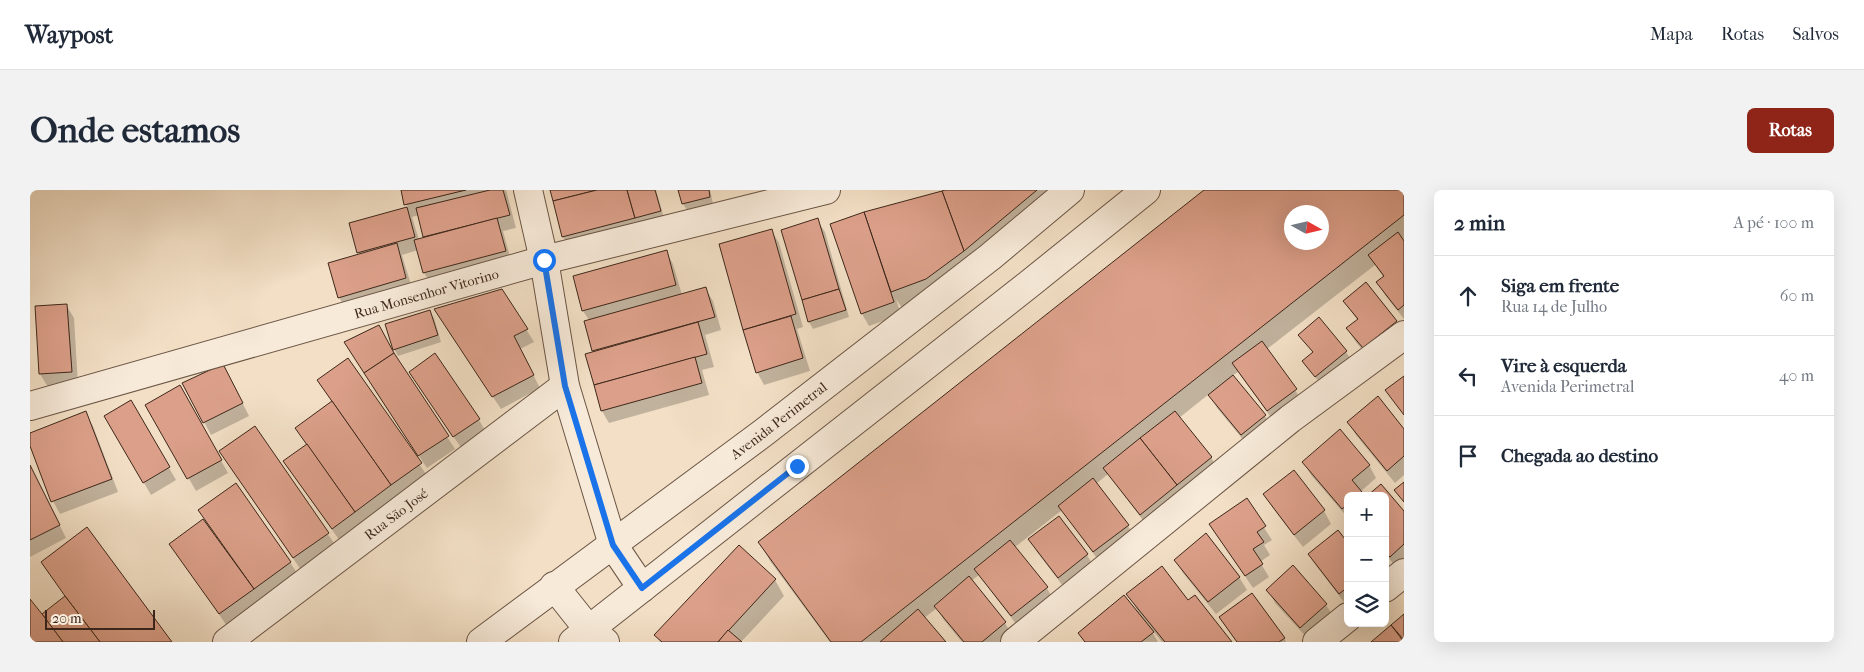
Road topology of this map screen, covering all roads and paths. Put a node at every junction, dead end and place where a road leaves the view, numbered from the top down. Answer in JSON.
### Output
{"nodes":[{"id":1,"x":528,"y":190,"type":"edge"},
{"id":2,"x":826,"y":190,"type":"edge"},
{"id":3,"x":1070,"y":190,"type":"edge"},
{"id":4,"x":1146,"y":190,"type":"edge"},
{"id":5,"x":544,"y":260,"type":"junction"},
{"id":6,"x":1404,"y":335,"type":"edge"},
{"id":7,"x":565,"y":386,"type":"junction"},
{"id":8,"x":30,"y":406,"type":"edge"},
{"id":9,"x":613,"y":545,"type":"junction"},
{"id":10,"x":1404,"y":573,"type":"edge"},
{"id":11,"x":1389,"y":585,"type":"edge"},
{"id":12,"x":554,"y":586,"type":"junction"},
{"id":13,"x":642,"y":588,"type":"junction"},
{"id":14,"x":1344,"y":620,"type":"edge"},
{"id":15,"x":589,"y":638,"type":"edge"},
{"id":16,"x":227,"y":642,"type":"edge"},
{"id":17,"x":481,"y":642,"type":"edge"},
{"id":18,"x":1015,"y":642,"type":"edge"},
{"id":19,"x":1317,"y":642,"type":"edge"}],
"edges":[{"from":1,"to":5,"type":"street"},
{"from":2,"to":5,"type":"street","name":"Rua Monsenhor Vitorino"},
{"from":3,"to":9,"type":"street","name":"Avenida Perimetral"},
{"from":4,"to":13,"type":"street"},
{"from":5,"to":7,"type":"street"},
{"from":5,"to":8,"type":"street","name":"Rua Monsenhor Vitorino"},
{"from":6,"to":18,"type":"street"},
{"from":7,"to":9,"type":"street"},
{"from":7,"to":16,"type":"street","name":"Rua São José"},
{"from":9,"to":12,"type":"street","name":"Avenida Perimetral"},
{"from":9,"to":13,"type":"street"},
{"from":10,"to":11,"type":"street"},
{"from":12,"to":15,"type":"street"},
{"from":12,"to":17,"type":"street","name":"Avenida Perimetral"},
{"from":13,"to":15,"type":"street"},
{"from":14,"to":19,"type":"street"}]}
